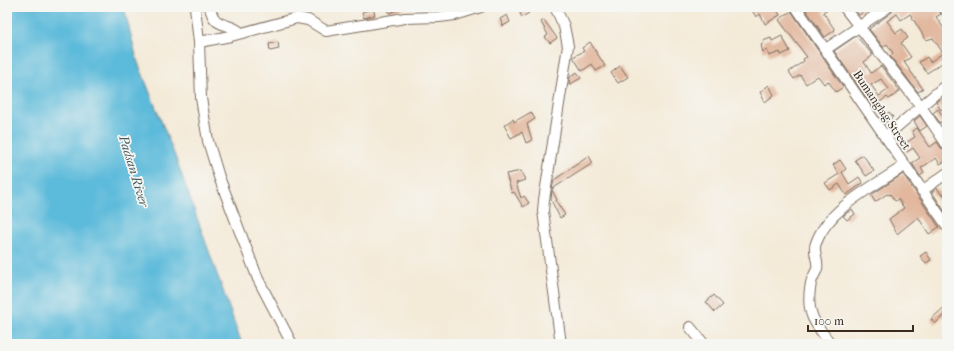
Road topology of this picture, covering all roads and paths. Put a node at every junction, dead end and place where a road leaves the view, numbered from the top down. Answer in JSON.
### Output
{"nodes":[{"id":1,"x":195,"y":7,"type":"edge"},
{"id":2,"x":210,"y":7,"type":"edge"},
{"id":3,"x":481,"y":7,"type":"edge"},
{"id":4,"x":554,"y":7,"type":"edge"},
{"id":5,"x":796,"y":7,"type":"edge"},
{"id":6,"x":844,"y":7,"type":"edge"},
{"id":7,"x":888,"y":7,"type":"edge"},
{"id":8,"x":944,"y":7,"type":"edge"},
{"id":9,"x":947,"y":12,"type":"edge"},
{"id":10,"x":858,"y":27,"type":"junction"},
{"id":11,"x":241,"y":33,"type":"junction"},
{"id":12,"x":199,"y":42,"type":"junction"},
{"id":13,"x":826,"y":49,"type":"junction"},
{"id":14,"x":947,"y":84,"type":"edge"},
{"id":15,"x":920,"y":105,"type":"junction"},
{"id":16,"x":884,"y":137,"type":"junction"},
{"id":17,"x":947,"y":145,"type":"edge"},
{"id":18,"x":904,"y":166,"type":"junction"},
{"id":19,"x":947,"y":173,"type":"edge"},
{"id":20,"x":922,"y":191,"type":"junction"},
{"id":21,"x":947,"y":226,"type":"edge"},
{"id":22,"x":690,"y":327,"type":"dead end"},
{"id":23,"x":292,"y":344,"type":"edge"},
{"id":24,"x":561,"y":344,"type":"edge"},
{"id":25,"x":704,"y":344,"type":"edge"},
{"id":26,"x":831,"y":344,"type":"edge"}],
"edges":[{"from":1,"to":12,"type":"street"},
{"from":2,"to":11,"type":"street"},
{"from":3,"to":11,"type":"street"},
{"from":4,"to":24,"type":"street"},
{"from":5,"to":13,"type":"street","name":"Bumanglag Street"},
{"from":6,"to":10,"type":"street"},
{"from":7,"to":10,"type":"street"},
{"from":8,"to":9,"type":"street"},
{"from":10,"to":13,"type":"street"},
{"from":10,"to":15,"type":"street"},
{"from":11,"to":12,"type":"street"},
{"from":12,"to":23,"type":"street"},
{"from":13,"to":16,"type":"street","name":"Bumanglag Street"},
{"from":14,"to":15,"type":"street"},
{"from":15,"to":16,"type":"street"},
{"from":15,"to":17,"type":"street"},
{"from":16,"to":18,"type":"street","name":"Bumanglag Street"},
{"from":18,"to":20,"type":"street","name":"Bumanglag Street"},
{"from":18,"to":26,"type":"street"},
{"from":19,"to":20,"type":"street"},
{"from":20,"to":21,"type":"street","name":"Bumanglag Street"},
{"from":22,"to":25,"type":"street"}]}
